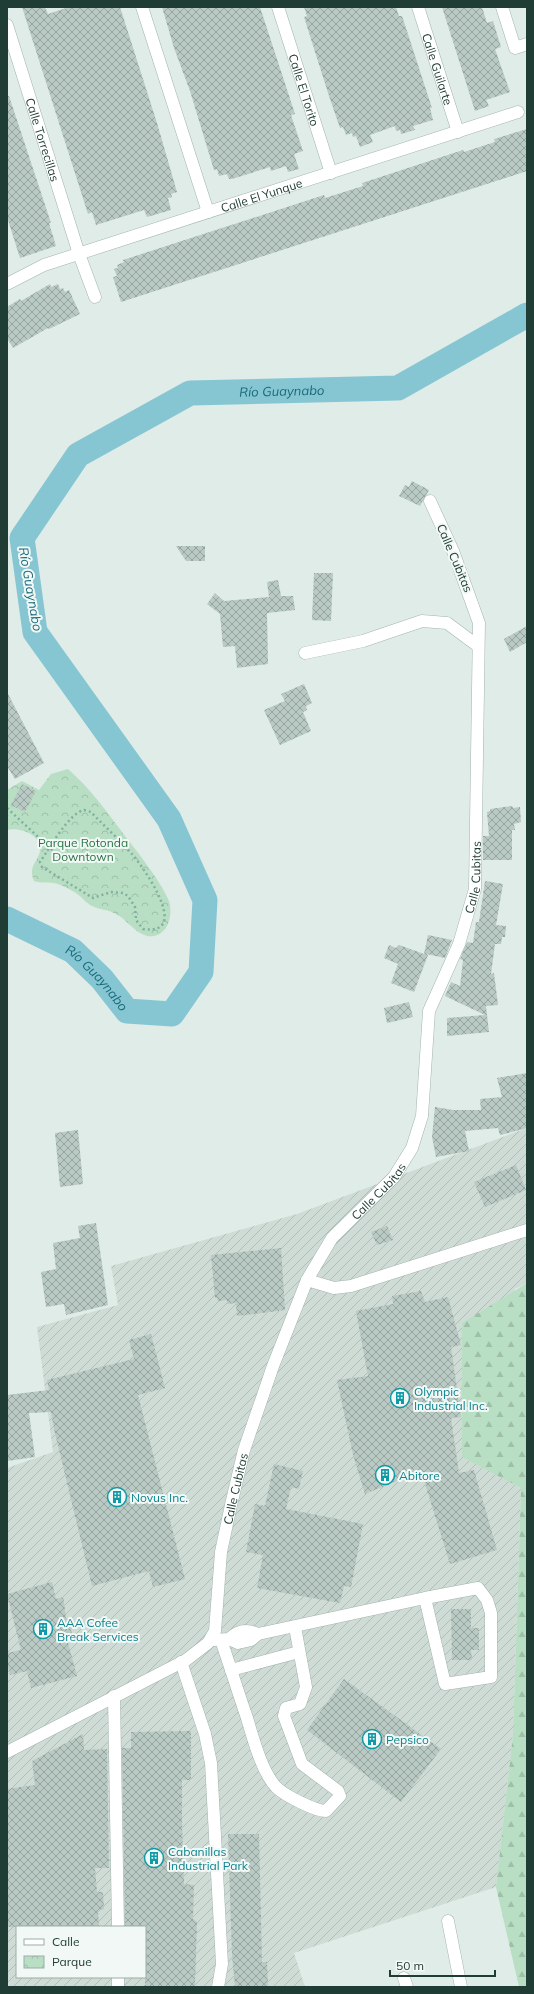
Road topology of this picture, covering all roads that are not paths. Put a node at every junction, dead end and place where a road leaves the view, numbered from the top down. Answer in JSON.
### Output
{"nodes":[{"id":1,"x":142,"y":7,"type":"edge"},
{"id":2,"x":278,"y":7,"type":"edge"},
{"id":3,"x":418,"y":7,"type":"edge"},
{"id":4,"x":502,"y":7,"type":"edge"},
{"id":5,"x":7,"y":25,"type":"edge"},
{"id":6,"x":527,"y":44,"type":"edge"},
{"id":7,"x":518,"y":112,"type":"dead end"},
{"id":8,"x":458,"y":132,"type":"junction"},
{"id":9,"x":331,"y":173,"type":"junction"},
{"id":10,"x":208,"y":212,"type":"junction"},
{"id":11,"x":79,"y":254,"type":"junction"},
{"id":12,"x":7,"y":284,"type":"edge"},
{"id":13,"x":95,"y":297,"type":"dead end"},
{"id":14,"x":430,"y":501,"type":"dead end"},
{"id":15,"x":478,"y":646,"type":"junction"},
{"id":16,"x":305,"y":653,"type":"dead end"},
{"id":17,"x":527,"y":1230,"type":"edge"},
{"id":18,"x":307,"y":1280,"type":"junction"},
{"id":19,"x":425,"y":1598,"type":"junction"},
{"id":20,"x":294,"y":1627,"type":"junction"},
{"id":21,"x":219,"y":1640,"type":"junction"},
{"id":22,"x":299,"y":1652,"type":"junction"},
{"id":23,"x":181,"y":1662,"type":"junction"},
{"id":24,"x":231,"y":1670,"type":"junction"},
{"id":25,"x":114,"y":1696,"type":"junction"},
{"id":26,"x":7,"y":1752,"type":"edge"},
{"id":27,"x":448,"y":1921,"type":"dead end"},
{"id":28,"x":118,"y":1926,"type":"edge"},
{"id":29,"x":218,"y":1987,"type":"edge"},
{"id":30,"x":461,"y":1987,"type":"edge"}],
"edges":[{"from":1,"to":10,"type":"street"},
{"from":2,"to":9,"type":"street","name":"Calle El Torito"},
{"from":3,"to":8,"type":"street","name":"Calle Guilarte"},
{"from":4,"to":6,"type":"street"},
{"from":5,"to":11,"type":"street","name":"Calle Torrecillas"},
{"from":7,"to":8,"type":"street","name":"Calle El Yunque"},
{"from":8,"to":9,"type":"street","name":"Calle El Yunque"},
{"from":9,"to":10,"type":"street","name":"Calle El Yunque"},
{"from":10,"to":11,"type":"street","name":"Calle El Yunque"},
{"from":11,"to":12,"type":"street","name":"Calle El Yunque"},
{"from":11,"to":13,"type":"street","name":"Calle Torrecillas"},
{"from":14,"to":15,"type":"street","name":"Calle Cubitas"},
{"from":15,"to":16,"type":"street"},
{"from":15,"to":18,"type":"street","name":"Calle Cubitas"},
{"from":17,"to":18,"type":"street"},
{"from":18,"to":21,"type":"street","name":"Calle Cubitas"},
{"from":19,"to":19,"type":"street"},
{"from":19,"to":20,"type":"street"},
{"from":20,"to":21,"type":"street"},
{"from":20,"to":22,"type":"street"},
{"from":21,"to":23,"type":"street"},
{"from":21,"to":24,"type":"street"},
{"from":22,"to":24,"type":"street"},
{"from":22,"to":24,"type":"street"},
{"from":23,"to":25,"type":"street"},
{"from":23,"to":29,"type":"street"},
{"from":25,"to":26,"type":"street"},
{"from":25,"to":28,"type":"street"},
{"from":27,"to":30,"type":"street"}]}
